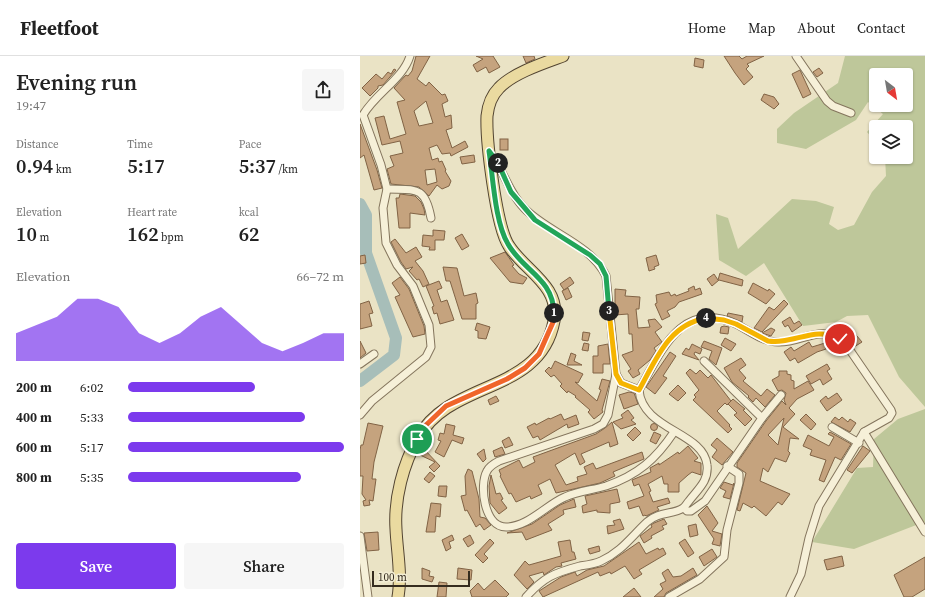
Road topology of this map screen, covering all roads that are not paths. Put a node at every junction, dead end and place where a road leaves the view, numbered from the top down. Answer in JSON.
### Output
{"nodes":[{"id":1,"x":410,"y":56,"type":"edge"},
{"id":2,"x":562,"y":56,"type":"edge"},
{"id":3,"x":796,"y":56,"type":"edge"},
{"id":4,"x":852,"y":114,"type":"dead end"},
{"id":5,"x":489,"y":151,"type":"junction"},
{"id":6,"x":386,"y":189,"type":"junction"},
{"id":7,"x":431,"y":218,"type":"dead end"},
{"id":8,"x":374,"y":354,"type":"dead end"},
{"id":9,"x":704,"y":361,"type":"dead end"},
{"id":10,"x":360,"y":364,"type":"edge"},
{"id":11,"x":616,"y":374,"type":"junction"},
{"id":12,"x":639,"y":390,"type":"junction"},
{"id":13,"x":781,"y":395,"type":"dead end"},
{"id":14,"x":360,"y":415,"type":"edge"},
{"id":15,"x":762,"y":418,"type":"junction"},
{"id":16,"x":832,"y":427,"type":"dead end"},
{"id":17,"x":674,"y":432,"type":"junction"},
{"id":18,"x":864,"y":432,"type":"junction"},
{"id":19,"x":859,"y":444,"type":"junction"},
{"id":20,"x":727,"y":466,"type":"junction"},
{"id":21,"x":684,"y":508,"type":"junction"},
{"id":22,"x":925,"y":532,"type":"edge"},
{"id":23,"x":360,"y":536,"type":"edge"},
{"id":24,"x":364,"y":566,"type":"junction"},
{"id":25,"x":360,"y":577,"type":"edge"},
{"id":26,"x":368,"y":597,"type":"edge"},
{"id":27,"x":398,"y":597,"type":"edge"},
{"id":28,"x":526,"y":597,"type":"edge"},
{"id":29,"x":669,"y":597,"type":"edge"},
{"id":30,"x":790,"y":597,"type":"edge"}],
"edges":[{"from":1,"to":6,"type":"street"},
{"from":2,"to":5,"type":"main road"},
{"from":3,"to":4,"type":"street"},
{"from":5,"to":11,"type":"street"},
{"from":5,"to":27,"type":"main road"},
{"from":6,"to":7,"type":"street"},
{"from":6,"to":14,"type":"street"},
{"from":8,"to":10,"type":"street"},
{"from":9,"to":15,"type":"street"},
{"from":11,"to":12,"type":"street"},
{"from":11,"to":17,"type":"street"},
{"from":12,"to":17,"type":"street"},
{"from":12,"to":18,"type":"street"},
{"from":13,"to":15,"type":"street"},
{"from":15,"to":20,"type":"street"},
{"from":16,"to":19,"type":"street"},
{"from":17,"to":21,"type":"street"},
{"from":18,"to":19,"type":"street"},
{"from":18,"to":22,"type":"street"},
{"from":19,"to":30,"type":"street"},
{"from":20,"to":21,"type":"street"},
{"from":20,"to":29,"type":"street"},
{"from":21,"to":28,"type":"street"},
{"from":23,"to":24,"type":"street"},
{"from":24,"to":25,"type":"street"},
{"from":24,"to":26,"type":"street"}]}
